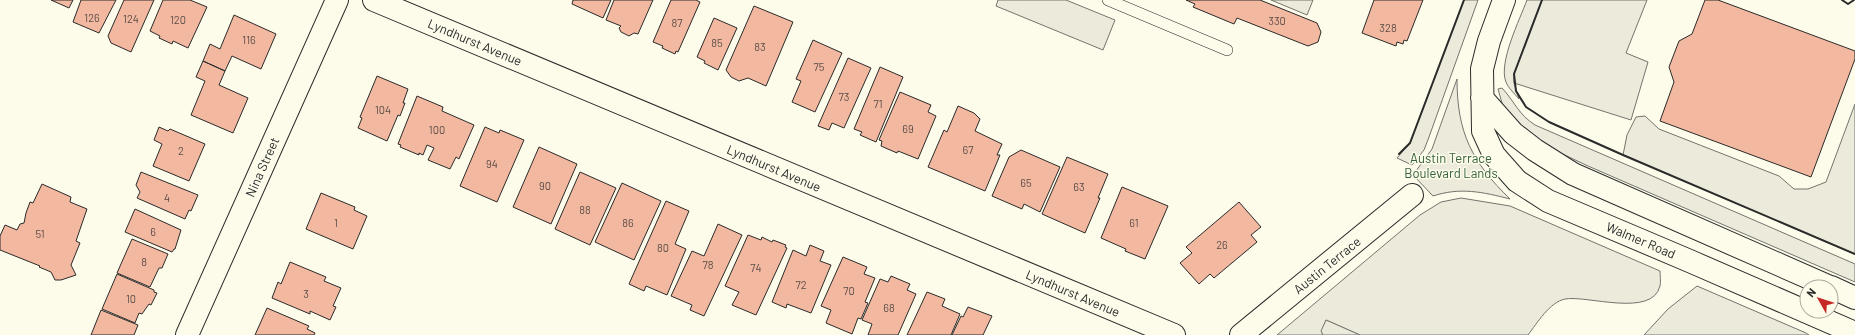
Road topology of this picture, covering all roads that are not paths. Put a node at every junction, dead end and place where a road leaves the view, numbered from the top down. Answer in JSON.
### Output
{"nodes":[{"id":1,"x":337,"y":0,"type":"edge"},
{"id":2,"x":374,"y":0,"type":"edge"},
{"id":3,"x":1108,"y":0,"type":"edge"},
{"id":4,"x":1504,"y":0,"type":"edge"},
{"id":5,"x":1227,"y":50,"type":"dead end"},
{"id":6,"x":1482,"y":98,"type":"junction"},
{"id":7,"x":1412,"y":195,"type":"dead end"},
{"id":8,"x":1813,"y":279,"type":"edge"},
{"id":9,"x":1839,"y":291,"type":"edge"},
{"id":10,"x":1855,"y":298,"type":"edge"},
{"id":11,"x":1855,"y":333,"type":"edge"},
{"id":12,"x":187,"y":335,"type":"edge"},
{"id":13,"x":1174,"y":335,"type":"edge"},
{"id":14,"x":1242,"y":335,"type":"edge"}],
"edges":[{"from":1,"to":12,"type":"street","name":"Nina Street"},
{"from":2,"to":13,"type":"street","name":"Lyndhurst Avenue"},
{"from":3,"to":5,"type":"lane"},
{"from":4,"to":6,"type":"street","name":"Walmer Road"},
{"from":6,"to":8,"type":"street"},
{"from":6,"to":11,"type":"street","name":"Walmer Road"},
{"from":7,"to":14,"type":"street","name":"Austin Terrace"},
{"from":9,"to":10,"type":"street"}]}
